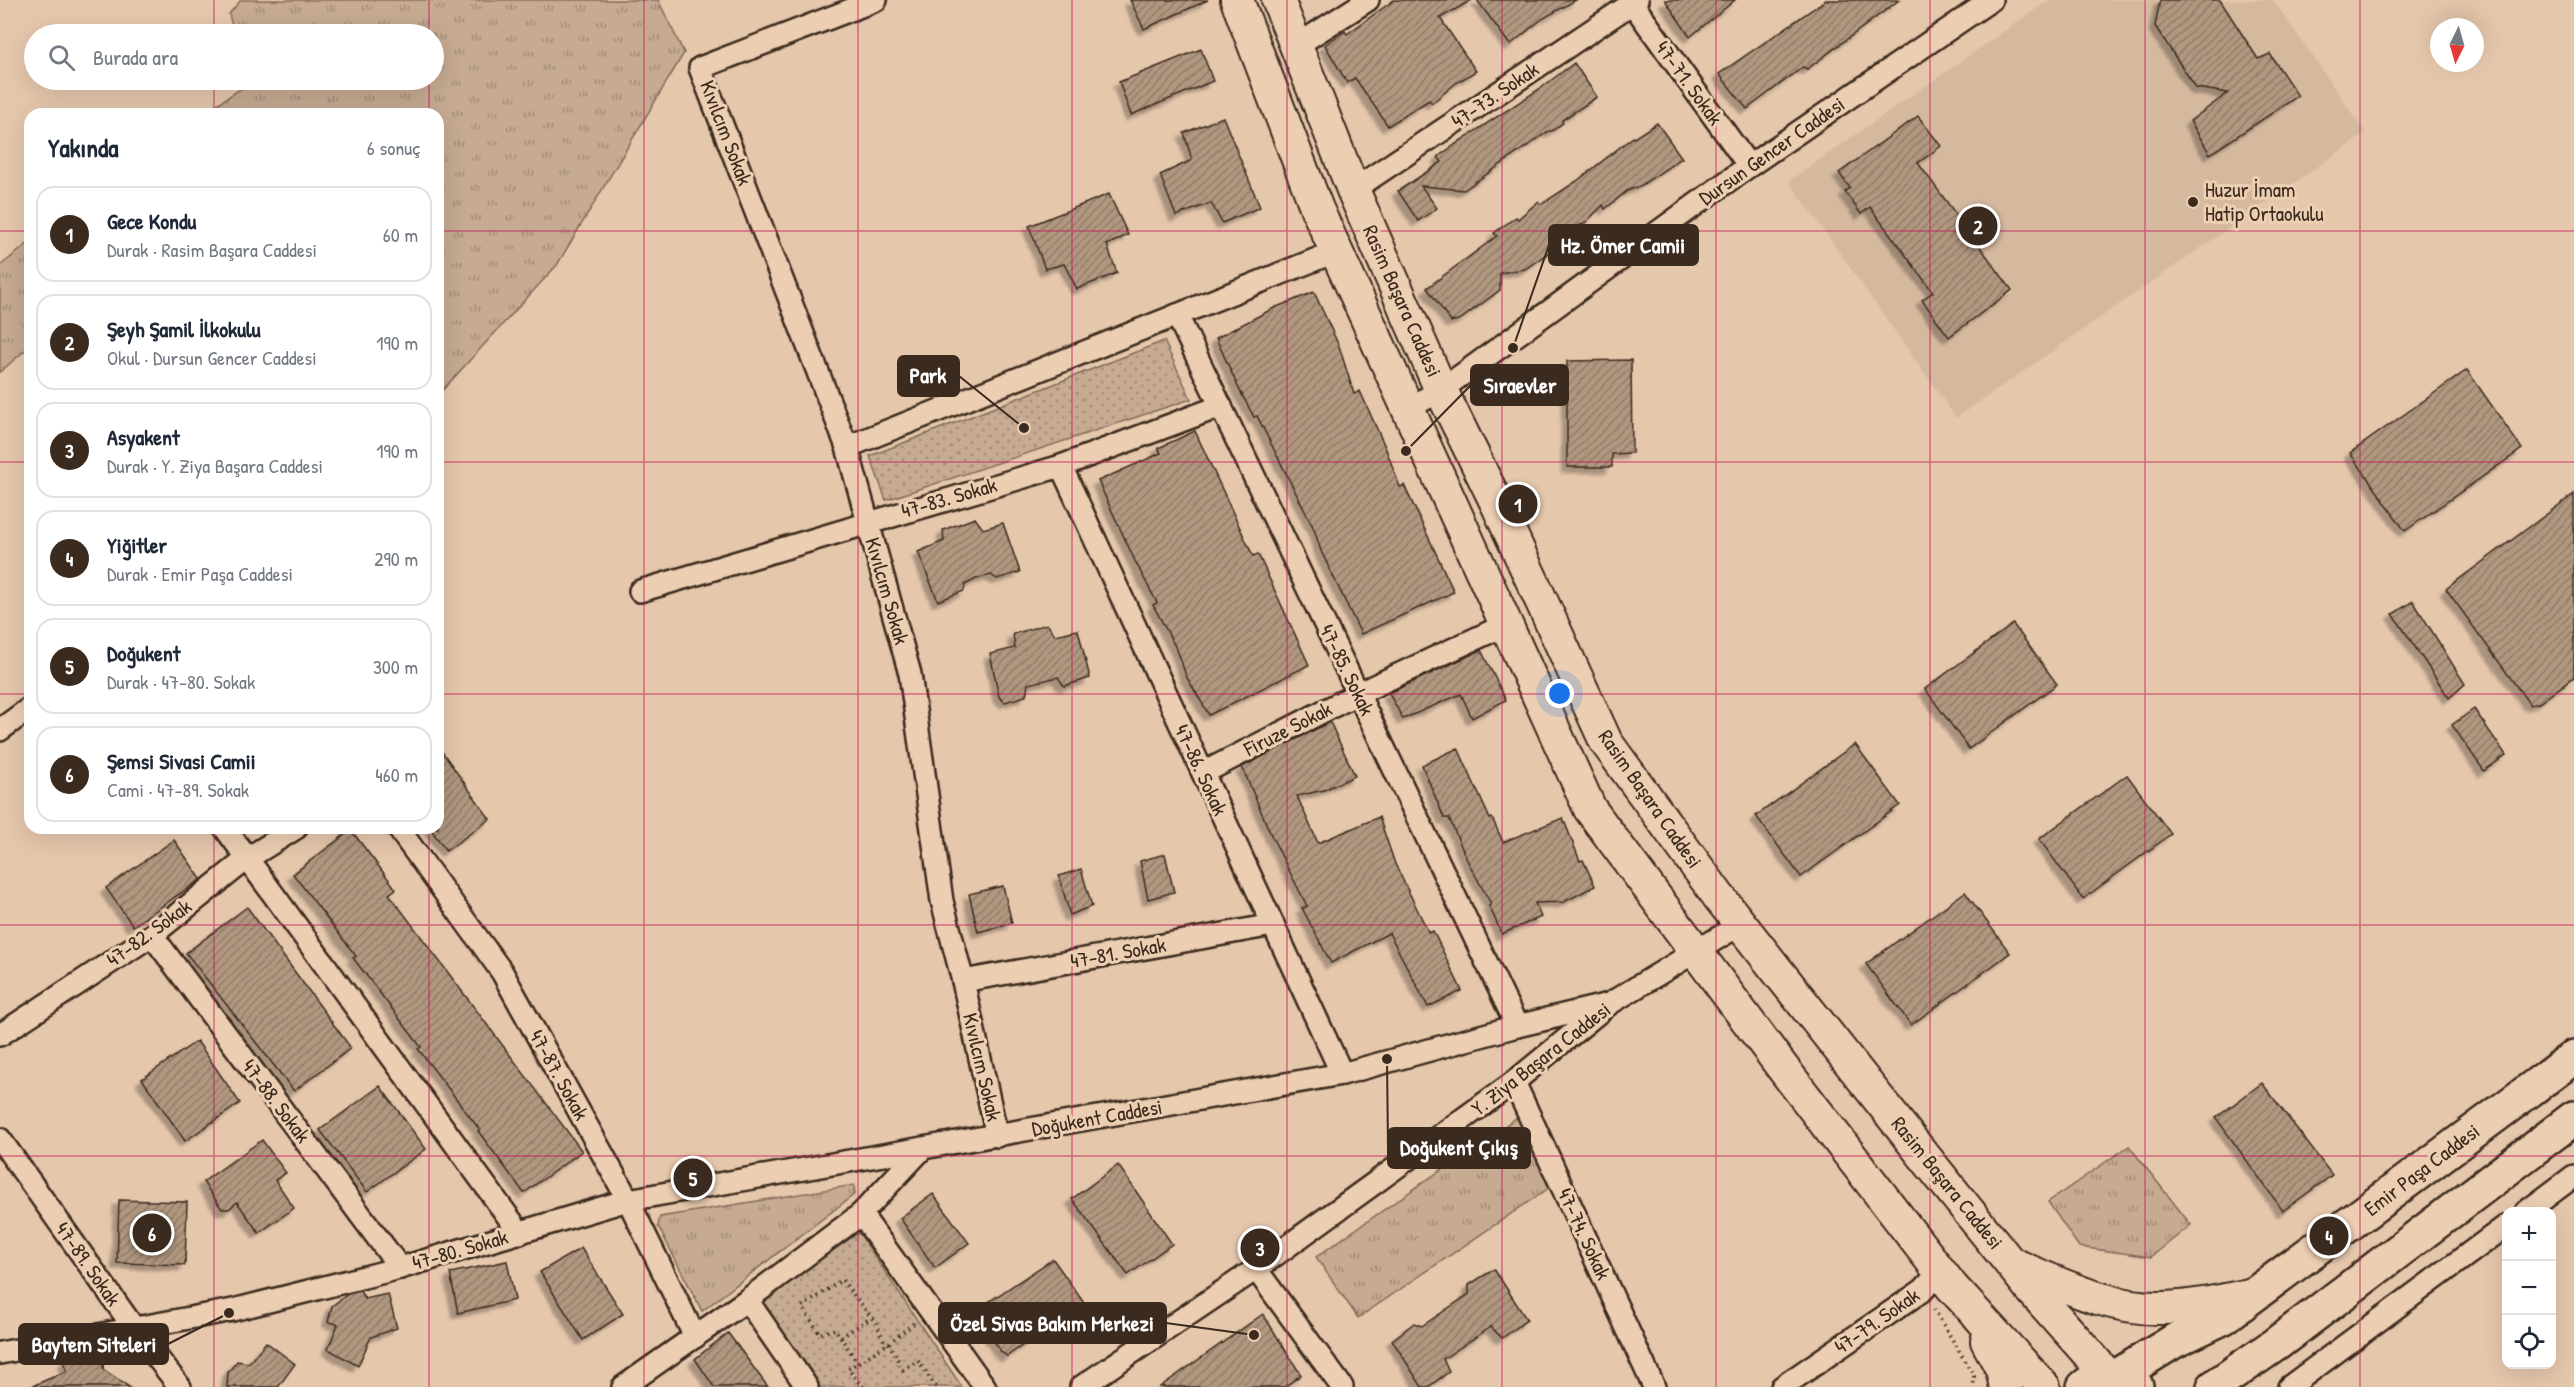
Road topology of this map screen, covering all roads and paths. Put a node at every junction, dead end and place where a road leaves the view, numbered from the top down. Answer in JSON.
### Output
{"nodes":[{"id":1,"x":876,"y":0,"type":"edge"},
{"id":2,"x":1237,"y":0,"type":"edge"},
{"id":3,"x":1278,"y":0,"type":"edge"},
{"id":4,"x":1368,"y":0,"type":"edge"},
{"id":5,"x":1991,"y":0,"type":"edge"},
{"id":6,"x":1633,"y":1,"type":"edge"},
{"id":7,"x":1296,"y":46,"type":"junction"},
{"id":8,"x":1749,"y":166,"type":"junction"},
{"id":9,"x":1353,"y":190,"type":"junction"},
{"id":10,"x":1337,"y":251,"type":"junction"},
{"id":11,"x":1177,"y":315,"type":"junction"},
{"id":12,"x":1441,"y":390,"type":"junction"},
{"id":13,"x":1221,"y":406,"type":"junction"},
{"id":14,"x":1409,"y":408,"type":"junction"},
{"id":15,"x":847,"y":447,"type":"junction"},
{"id":16,"x":1061,"y":466,"type":"junction"},
{"id":17,"x":867,"y":522,"type":"junction"},
{"id":18,"x":640,"y":591,"type":"dead end"},
{"id":19,"x":1504,"y":625,"type":"junction"},
{"id":20,"x":1359,"y":693,"type":"junction"},
{"id":21,"x":24,"y":712,"type":"edge"},
{"id":22,"x":0,"y":730,"type":"edge"},
{"id":23,"x":1203,"y":773,"type":"junction"},
{"id":24,"x":230,"y":834,"type":"edge"},
{"id":25,"x":286,"y":834,"type":"edge"},
{"id":26,"x":402,"y":834,"type":"edge"},
{"id":27,"x":248,"y":858,"type":"junction"},
{"id":28,"x":1741,"y":924,"type":"junction"},
{"id":29,"x":1272,"y":925,"type":"junction"},
{"id":30,"x":152,"y":935,"type":"junction"},
{"id":31,"x":1696,"y":951,"type":"junction"},
{"id":32,"x":963,"y":981,"type":"junction"},
{"id":33,"x":1609,"y":1004,"type":"junction"},
{"id":34,"x":1517,"y":1026,"type":"junction"},
{"id":35,"x":0,"y":1035,"type":"edge"},
{"id":36,"x":2574,"y":1057,"type":"edge"},
{"id":37,"x":1342,"y":1074,"type":"junction"},
{"id":38,"x":1514,"y":1082,"type":"junction"},
{"id":39,"x":2574,"y":1118,"type":"edge"},
{"id":40,"x":997,"y":1136,"type":"junction"},
{"id":41,"x":0,"y":1139,"type":"edge"},
{"id":42,"x":921,"y":1150,"type":"junction"},
{"id":43,"x":2574,"y":1176,"type":"edge"},
{"id":44,"x":628,"y":1200,"type":"junction"},
{"id":45,"x":2533,"y":1207,"type":"edge"},
{"id":46,"x":861,"y":1214,"type":"junction"},
{"id":47,"x":2502,"y":1229,"type":"edge"},
{"id":48,"x":520,"y":1233,"type":"junction"},
{"id":49,"x":2010,"y":1263,"type":"junction"},
{"id":50,"x":400,"y":1268,"type":"junction"},
{"id":51,"x":1256,"y":1269,"type":"junction"},
{"id":52,"x":1938,"y":1283,"type":"junction"},
{"id":53,"x":2254,"y":1294,"type":"junction"},
{"id":54,"x":747,"y":1300,"type":"junction"},
{"id":55,"x":930,"y":1310,"type":"junction"},
{"id":56,"x":871,"y":1318,"type":"junction"},
{"id":57,"x":134,"y":1328,"type":"junction"},
{"id":58,"x":695,"y":1337,"type":"junction"},
{"id":59,"x":841,"y":1337,"type":"junction"},
{"id":60,"x":888,"y":1344,"type":"junction"},
{"id":61,"x":0,"y":1353,"type":"edge"},
{"id":62,"x":858,"y":1362,"type":"junction"},
{"id":63,"x":2112,"y":1382,"type":"edge"},
{"id":64,"x":180,"y":1387,"type":"edge"},
{"id":65,"x":623,"y":1387,"type":"edge"},
{"id":66,"x":807,"y":1387,"type":"edge"},
{"id":67,"x":863,"y":1387,"type":"edge"},
{"id":68,"x":936,"y":1387,"type":"edge"},
{"id":69,"x":986,"y":1387,"type":"edge"},
{"id":70,"x":1081,"y":1387,"type":"edge"},
{"id":71,"x":1342,"y":1387,"type":"edge"},
{"id":72,"x":1654,"y":1387,"type":"edge"},
{"id":73,"x":1782,"y":1387,"type":"edge"},
{"id":74,"x":1973,"y":1387,"type":"edge"},
{"id":75,"x":2006,"y":1387,"type":"edge"},
{"id":76,"x":2044,"y":1387,"type":"edge"},
{"id":77,"x":2214,"y":1387,"type":"edge"},
{"id":78,"x":2289,"y":1387,"type":"edge"}],
"edges":[{"from":1,"to":15,"type":"street","name":"Kıvılcım Sokak"},
{"from":2,"to":10,"type":"street","name":"Rasim Başara Caddesi"},
{"from":3,"to":7,"type":"street","name":"Rasim Başara Caddesi"},
{"from":4,"to":7,"type":"street"},
{"from":5,"to":8,"type":"street","name":"Dursun Gencer Caddesi"},
{"from":6,"to":8,"type":"street","name":"47-71. Sokak"},
{"from":6,"to":9,"type":"street","name":"47-73. Sokak"},
{"from":7,"to":9,"type":"street","name":"Rasim Başara Caddesi"},
{"from":8,"to":12,"type":"street","name":"Dursun Gencer Caddesi"},
{"from":9,"to":12,"type":"street","name":"Rasim Başara Caddesi"},
{"from":10,"to":11,"type":"street"},
{"from":10,"to":14,"type":"street","name":"Rasim Başara Caddesi"},
{"from":11,"to":13,"type":"street","name":"47-85. Sokak"},
{"from":11,"to":15,"type":"street"},
{"from":12,"to":14,"type":"street","name":"Dursun Gencer Caddesi"},
{"from":12,"to":28,"type":"street","name":"Rasim Başara Caddesi"},
{"from":13,"to":16,"type":"street","name":"47-83. Sokak"},
{"from":13,"to":20,"type":"street","name":"47-85. Sokak"},
{"from":14,"to":19,"type":"street","name":"Rasim Başara Caddesi"},
{"from":15,"to":17,"type":"street","name":"Kıvılcım Sokak"},
{"from":16,"to":17,"type":"street","name":"47-83. Sokak"},
{"from":16,"to":23,"type":"street","name":"47-86. Sokak"},
{"from":17,"to":18,"type":"street","name":"47-83. Sokak"},
{"from":17,"to":32,"type":"street","name":"Kıvılcım Sokak"},
{"from":19,"to":20,"type":"street","name":"Firuze Sokak"},
{"from":19,"to":31,"type":"street","name":"Rasim Başara Caddesi"},
{"from":20,"to":23,"type":"street","name":"Firuze Sokak"},
{"from":20,"to":34,"type":"street","name":"47-85. Sokak"},
{"from":21,"to":22,"type":"street"},
{"from":23,"to":29,"type":"street","name":"47-86. Sokak"},
{"from":24,"to":27,"type":"street"},
{"from":25,"to":27,"type":"street","name":"47-82. Sokak"},
{"from":26,"to":44,"type":"street","name":"47-87. Sokak"},
{"from":27,"to":30,"type":"street","name":"47-82. Sokak"},
{"from":27,"to":48,"type":"street"},
{"from":28,"to":31,"type":"street","name":"Y. Ziya Başara Caddesi"},
{"from":28,"to":49,"type":"street","name":"Rasim Başara Caddesi"},
{"from":29,"to":32,"type":"street","name":"47-81. Sokak"},
{"from":29,"to":37,"type":"street","name":"47-86. Sokak"},
{"from":30,"to":35,"type":"street","name":"47-82. Sokak"},
{"from":30,"to":50,"type":"street","name":"47-88. Sokak"},
{"from":31,"to":33,"type":"street","name":"Y. Ziya Başara Caddesi"},
{"from":31,"to":52,"type":"street","name":"Rasim Başara Caddesi"},
{"from":32,"to":40,"type":"street","name":"Kıvılcım Sokak"},
{"from":33,"to":34,"type":"street","name":"Doğukent Caddesi"},
{"from":33,"to":38,"type":"street","name":"Y. Ziya Başara Caddesi"},
{"from":34,"to":37,"type":"street","name":"Doğukent Caddesi"},
{"from":36,"to":53,"type":"main road","name":"Emir Paşa Caddesi"},
{"from":37,"to":40,"type":"street","name":"Doğukent Caddesi"},
{"from":38,"to":51,"type":"street","name":"Y. Ziya Başara Caddesi"},
{"from":38,"to":72,"type":"street","name":"47-74. Sokak"},
{"from":39,"to":77,"type":"main road"},
{"from":40,"to":42,"type":"street","name":"Doğukent Caddesi"},
{"from":41,"to":57,"type":"street","name":"47-89. Sokak"},
{"from":42,"to":44,"type":"street","name":"47-80. Sokak"},
{"from":42,"to":46,"type":"street"},
{"from":43,"to":45,"type":"street"},
{"from":44,"to":48,"type":"street","name":"47-80. Sokak"},
{"from":44,"to":58,"type":"street","name":"47-87. Sokak"},
{"from":46,"to":54,"type":"street"},
{"from":46,"to":55,"type":"street"},
{"from":47,"to":78,"type":"street"},
{"from":48,"to":50,"type":"street","name":"47-80. Sokak"},
{"from":49,"to":53,"type":"street"},
{"from":49,"to":63,"type":"street","name":"Rasim Başara Caddesi"},
{"from":50,"to":57,"type":"street","name":"47-80. Sokak"},
{"from":51,"to":70,"type":"street","name":"Y. Ziya Başara Caddesi"},
{"from":51,"to":71,"type":"street"},
{"from":52,"to":73,"type":"street","name":"47-79. Sokak"},
{"from":52,"to":74,"type":"path"},
{"from":52,"to":75,"type":"street"},
{"from":52,"to":76,"type":"street","name":"Rasim Başara Caddesi"},
{"from":53,"to":63,"type":"main road","name":"Emir Paşa Caddesi"},
{"from":54,"to":58,"type":"street"},
{"from":54,"to":66,"type":"street"},
{"from":55,"to":60,"type":"path"},
{"from":55,"to":69,"type":"street"},
{"from":56,"to":59,"type":"path"},
{"from":56,"to":59,"type":"path"},
{"from":56,"to":60,"type":"path"},
{"from":57,"to":61,"type":"street","name":"47-80. Sokak"},
{"from":57,"to":64,"type":"street","name":"47-89. Sokak"},
{"from":58,"to":65,"type":"street"},
{"from":59,"to":62,"type":"path"},
{"from":60,"to":62,"type":"path"},
{"from":60,"to":68,"type":"path"},
{"from":62,"to":67,"type":"path"}]}
